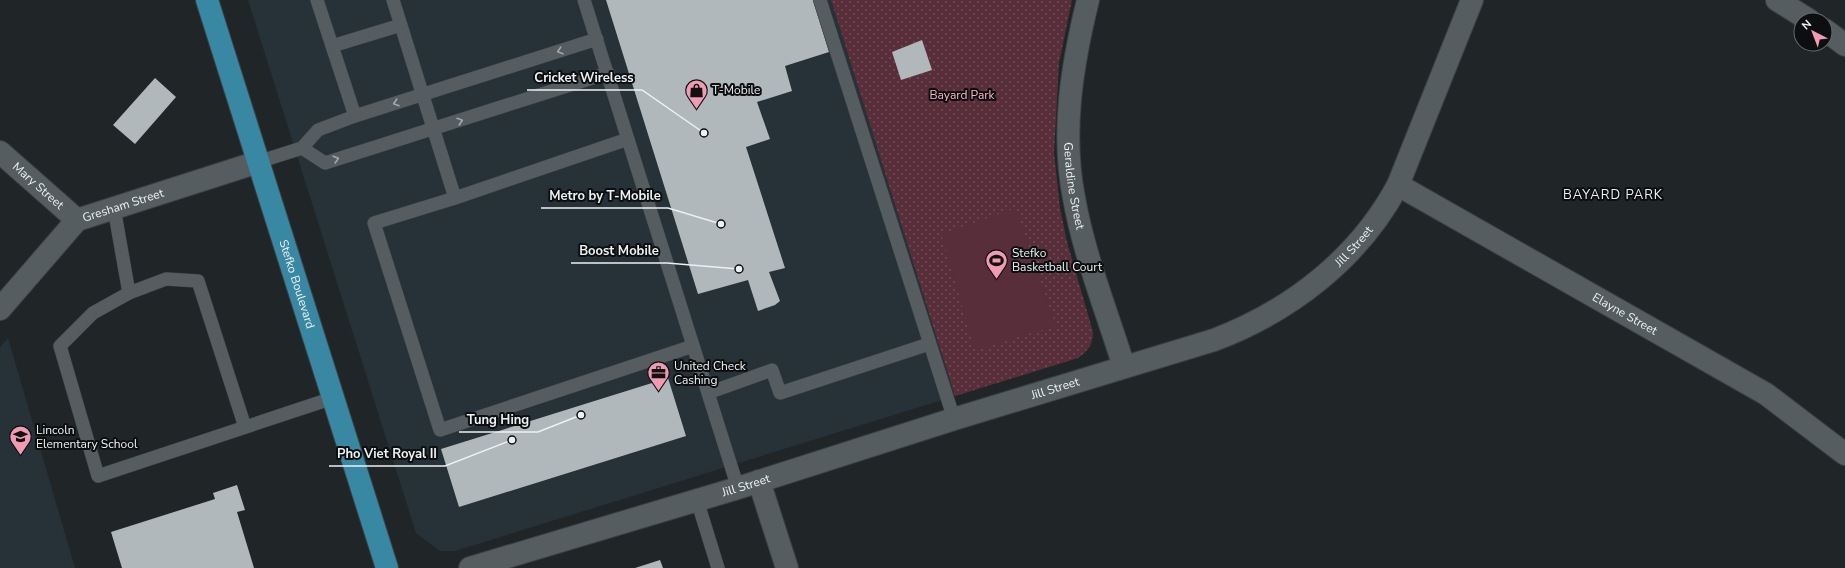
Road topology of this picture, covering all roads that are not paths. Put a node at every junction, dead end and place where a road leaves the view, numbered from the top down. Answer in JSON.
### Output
{"nodes":[{"id":1,"x":207,"y":0,"type":"edge"},
{"id":2,"x":317,"y":0,"type":"edge"},
{"id":3,"x":393,"y":0,"type":"edge"},
{"id":4,"x":584,"y":0,"type":"edge"},
{"id":5,"x":820,"y":0,"type":"edge"},
{"id":6,"x":1088,"y":0,"type":"edge"},
{"id":7,"x":1472,"y":0,"type":"edge"},
{"id":8,"x":1777,"y":0,"type":"edge"},
{"id":9,"x":1796,"y":12,"type":"edge"},
{"id":10,"x":401,"y":25,"type":"junction"},
{"id":11,"x":1833,"y":36,"type":"edge"},
{"id":12,"x":597,"y":39,"type":"junction"},
{"id":13,"x":1845,"y":45,"type":"edge"},
{"id":14,"x":332,"y":46,"type":"junction"},
{"id":15,"x":608,"y":73,"type":"junction"},
{"id":16,"x":422,"y":94,"type":"junction"},
{"id":17,"x":355,"y":116,"type":"junction"},
{"id":18,"x":434,"y":129,"type":"junction"},
{"id":19,"x":628,"y":139,"type":"junction"},
{"id":20,"x":302,"y":148,"type":"junction"},
{"id":21,"x":0,"y":152,"type":"edge"},
{"id":22,"x":258,"y":162,"type":"junction"},
{"id":23,"x":1398,"y":186,"type":"junction"},
{"id":24,"x":455,"y":198,"type":"junction"},
{"id":25,"x":114,"y":208,"type":"junction"},
{"id":26,"x":77,"y":220,"type":"junction"},
{"id":27,"x":129,"y":293,"type":"junction"},
{"id":28,"x":0,"y":309,"type":"edge"},
{"id":29,"x":929,"y":344,"type":"junction"},
{"id":30,"x":693,"y":346,"type":"junction"},
{"id":31,"x":1124,"y":367,"type":"junction"},
{"id":32,"x":708,"y":393,"type":"junction"},
{"id":33,"x":333,"y":398,"type":"junction"},
{"id":34,"x":954,"y":419,"type":"junction"},
{"id":35,"x":245,"y":427,"type":"junction"},
{"id":36,"x":1845,"y":454,"type":"edge"},
{"id":37,"x":759,"y":481,"type":"junction"},
{"id":38,"x":738,"y":488,"type":"junction"},
{"id":39,"x":696,"y":500,"type":"junction"},
{"id":40,"x":387,"y":568,"type":"edge"},
{"id":41,"x":470,"y":568,"type":"edge"},
{"id":42,"x":718,"y":568,"type":"edge"},
{"id":43,"x":787,"y":568,"type":"edge"}],
"edges":[{"from":1,"to":22,"type":"main road","name":"Stefko Boulevard"},
{"from":2,"to":14,"type":"lane"},
{"from":3,"to":10,"type":"lane"},
{"from":4,"to":12,"type":"lane"},
{"from":5,"to":29,"type":"lane"},
{"from":6,"to":31,"type":"street","name":"Geraldine Street"},
{"from":7,"to":23,"type":"street","name":"Jill Street"},
{"from":8,"to":9,"type":"street"},
{"from":10,"to":14,"type":"lane"},
{"from":10,"to":16,"type":"lane"},
{"from":11,"to":13,"type":"street"},
{"from":12,"to":15,"type":"lane"},
{"from":12,"to":16,"type":"lane","one_way":true},
{"from":14,"to":17,"type":"lane"},
{"from":18,"to":15,"type":"lane","one_way":true},
{"from":15,"to":19,"type":"lane"},
{"from":16,"to":17,"type":"lane","one_way":true},
{"from":16,"to":18,"type":"lane"},
{"from":17,"to":20,"type":"lane"},
{"from":20,"to":18,"type":"lane","one_way":true},
{"from":18,"to":24,"type":"lane"},
{"from":19,"to":24,"type":"lane"},
{"from":19,"to":30,"type":"lane"},
{"from":20,"to":22,"type":"lane"},
{"from":21,"to":26,"type":"street","name":"Mary Street"},
{"from":22,"to":25,"type":"street","name":"Gresham Street"},
{"from":22,"to":33,"type":"main road","name":"Stefko Boulevard"},
{"from":23,"to":31,"type":"street","name":"Jill Street"},
{"from":23,"to":36,"type":"street","name":"Elayne Street"},
{"from":24,"to":30,"type":"lane"},
{"from":25,"to":26,"type":"street","name":"Gresham Street"},
{"from":25,"to":27,"type":"lane"},
{"from":26,"to":28,"type":"street","name":"Gresham Street"},
{"from":27,"to":35,"type":"lane"},
{"from":27,"to":35,"type":"lane"},
{"from":29,"to":32,"type":"lane"},
{"from":29,"to":34,"type":"lane"},
{"from":30,"to":32,"type":"lane"},
{"from":31,"to":34,"type":"street","name":"Jill Street"},
{"from":32,"to":38,"type":"lane"},
{"from":33,"to":35,"type":"lane"},
{"from":33,"to":40,"type":"main road","name":"Stefko Boulevard"},
{"from":34,"to":37,"type":"street","name":"Jill Street"},
{"from":37,"to":38,"type":"street","name":"Jill Street"},
{"from":37,"to":43,"type":"street"},
{"from":38,"to":39,"type":"street","name":"Jill Street"},
{"from":39,"to":41,"type":"street","name":"Jill Street"},
{"from":39,"to":42,"type":"lane"}]}
